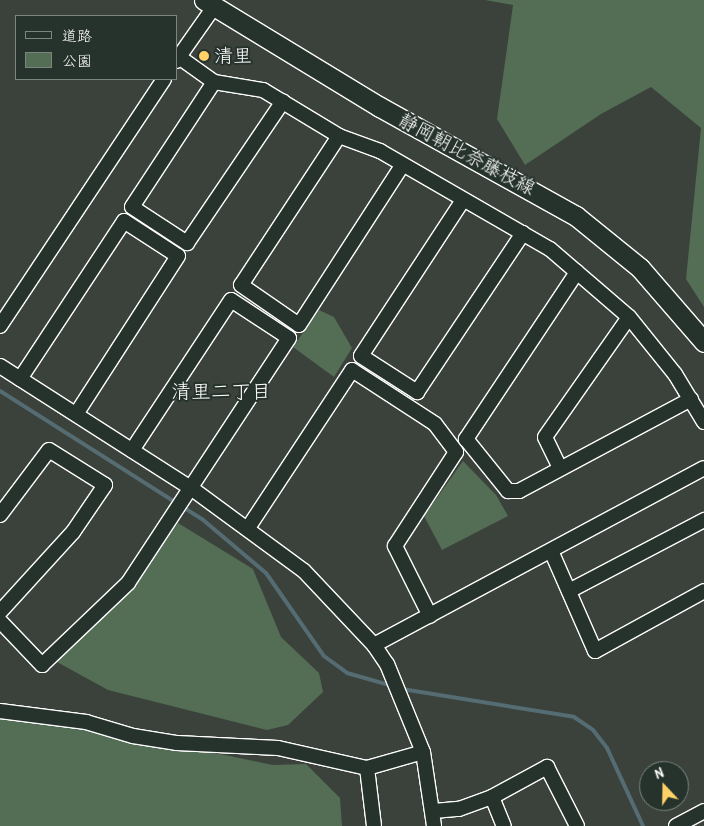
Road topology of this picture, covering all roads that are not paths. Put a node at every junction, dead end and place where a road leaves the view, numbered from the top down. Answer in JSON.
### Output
{"nodes":[{"id":1,"x":209,"y":3,"type":"edge"},
{"id":2,"x":178,"y":59,"type":"edge"},
{"id":3,"x":163,"y":80,"type":"edge"},
{"id":4,"x":214,"y":82,"type":"junction"},
{"id":5,"x":283,"y":101,"type":"junction"},
{"id":6,"x":339,"y":136,"type":"junction"},
{"id":7,"x":402,"y":166,"type":"junction"},
{"id":8,"x":463,"y":200,"type":"junction"},
{"id":9,"x":523,"y":233,"type":"junction"},
{"id":10,"x":578,"y":272,"type":"junction"},
{"id":11,"x":629,"y":318,"type":"junction"},
{"id":12,"x":0,"y":326,"type":"edge"},
{"id":13,"x":704,"y":342,"type":"edge"},
{"id":14,"x":0,"y":366,"type":"edge"},
{"id":15,"x":20,"y":379,"type":"junction"},
{"id":16,"x":690,"y":399,"type":"junction"},
{"id":17,"x":76,"y":414,"type":"junction"},
{"id":18,"x":704,"y":422,"type":"edge"},
{"id":19,"x":132,"y":450,"type":"junction"},
{"id":20,"x":560,"y":468,"type":"junction"},
{"id":21,"x":704,"y":468,"type":"edge"},
{"id":22,"x":191,"y":488,"type":"junction"},
{"id":23,"x":0,"y":516,"type":"edge"},
{"id":24,"x":704,"y":520,"type":"edge"},
{"id":25,"x":248,"y":528,"type":"junction"},
{"id":26,"x":552,"y":552,"type":"junction"},
{"id":27,"x":569,"y":591,"type":"junction"},
{"id":28,"x":704,"y":591,"type":"edge"},
{"id":29,"x":0,"y":612,"type":"edge"},
{"id":30,"x":430,"y":616,"type":"junction"},
{"id":31,"x":0,"y":621,"type":"edge"},
{"id":32,"x":374,"y":645,"type":"junction"},
{"id":33,"x":0,"y":711,"type":"edge"},
{"id":34,"x":422,"y":752,"type":"junction"},
{"id":35,"x":367,"y":768,"type":"junction"},
{"id":36,"x":492,"y":797,"type":"junction"},
{"id":37,"x":434,"y":811,"type":"junction"},
{"id":38,"x":704,"y":811,"type":"edge"},
{"id":39,"x":374,"y":826,"type":"edge"},
{"id":40,"x":434,"y":826,"type":"edge"},
{"id":41,"x":504,"y":826,"type":"edge"},
{"id":42,"x":576,"y":826,"type":"edge"},
{"id":43,"x":676,"y":826,"type":"edge"}],
"edges":[{"from":1,"to":2,"type":"street"},
{"from":1,"to":13,"type":"main road","name":"静岡朝比奈藤枝線"},
{"from":2,"to":4,"type":"street"},
{"from":3,"to":12,"type":"street"},
{"from":4,"to":5,"type":"street"},
{"from":4,"to":5,"type":"street"},
{"from":5,"to":6,"type":"street"},
{"from":6,"to":7,"type":"street"},
{"from":6,"to":7,"type":"street"},
{"from":7,"to":8,"type":"street"},
{"from":8,"to":9,"type":"street"},
{"from":8,"to":9,"type":"street"},
{"from":9,"to":10,"type":"street"},
{"from":10,"to":11,"type":"street"},
{"from":10,"to":20,"type":"street"},
{"from":11,"to":16,"type":"street"},
{"from":11,"to":20,"type":"street"},
{"from":14,"to":15,"type":"street"},
{"from":15,"to":17,"type":"street"},
{"from":15,"to":17,"type":"street"},
{"from":16,"to":18,"type":"street"},
{"from":16,"to":20,"type":"street"},
{"from":17,"to":19,"type":"street"},
{"from":19,"to":22,"type":"street"},
{"from":19,"to":22,"type":"street"},
{"from":21,"to":26,"type":"street"},
{"from":22,"to":25,"type":"street"},
{"from":22,"to":31,"type":"street"},
{"from":23,"to":29,"type":"street"},
{"from":24,"to":27,"type":"street"},
{"from":25,"to":30,"type":"street"},
{"from":25,"to":32,"type":"street"},
{"from":26,"to":27,"type":"street"},
{"from":26,"to":30,"type":"street"},
{"from":27,"to":28,"type":"street"},
{"from":30,"to":32,"type":"street"},
{"from":32,"to":34,"type":"street"},
{"from":33,"to":35,"type":"street"},
{"from":34,"to":35,"type":"street"},
{"from":34,"to":37,"type":"street"},
{"from":35,"to":39,"type":"street"},
{"from":36,"to":37,"type":"street"},
{"from":36,"to":41,"type":"street"},
{"from":36,"to":42,"type":"street"},
{"from":37,"to":40,"type":"street"},
{"from":38,"to":43,"type":"street"}]}
